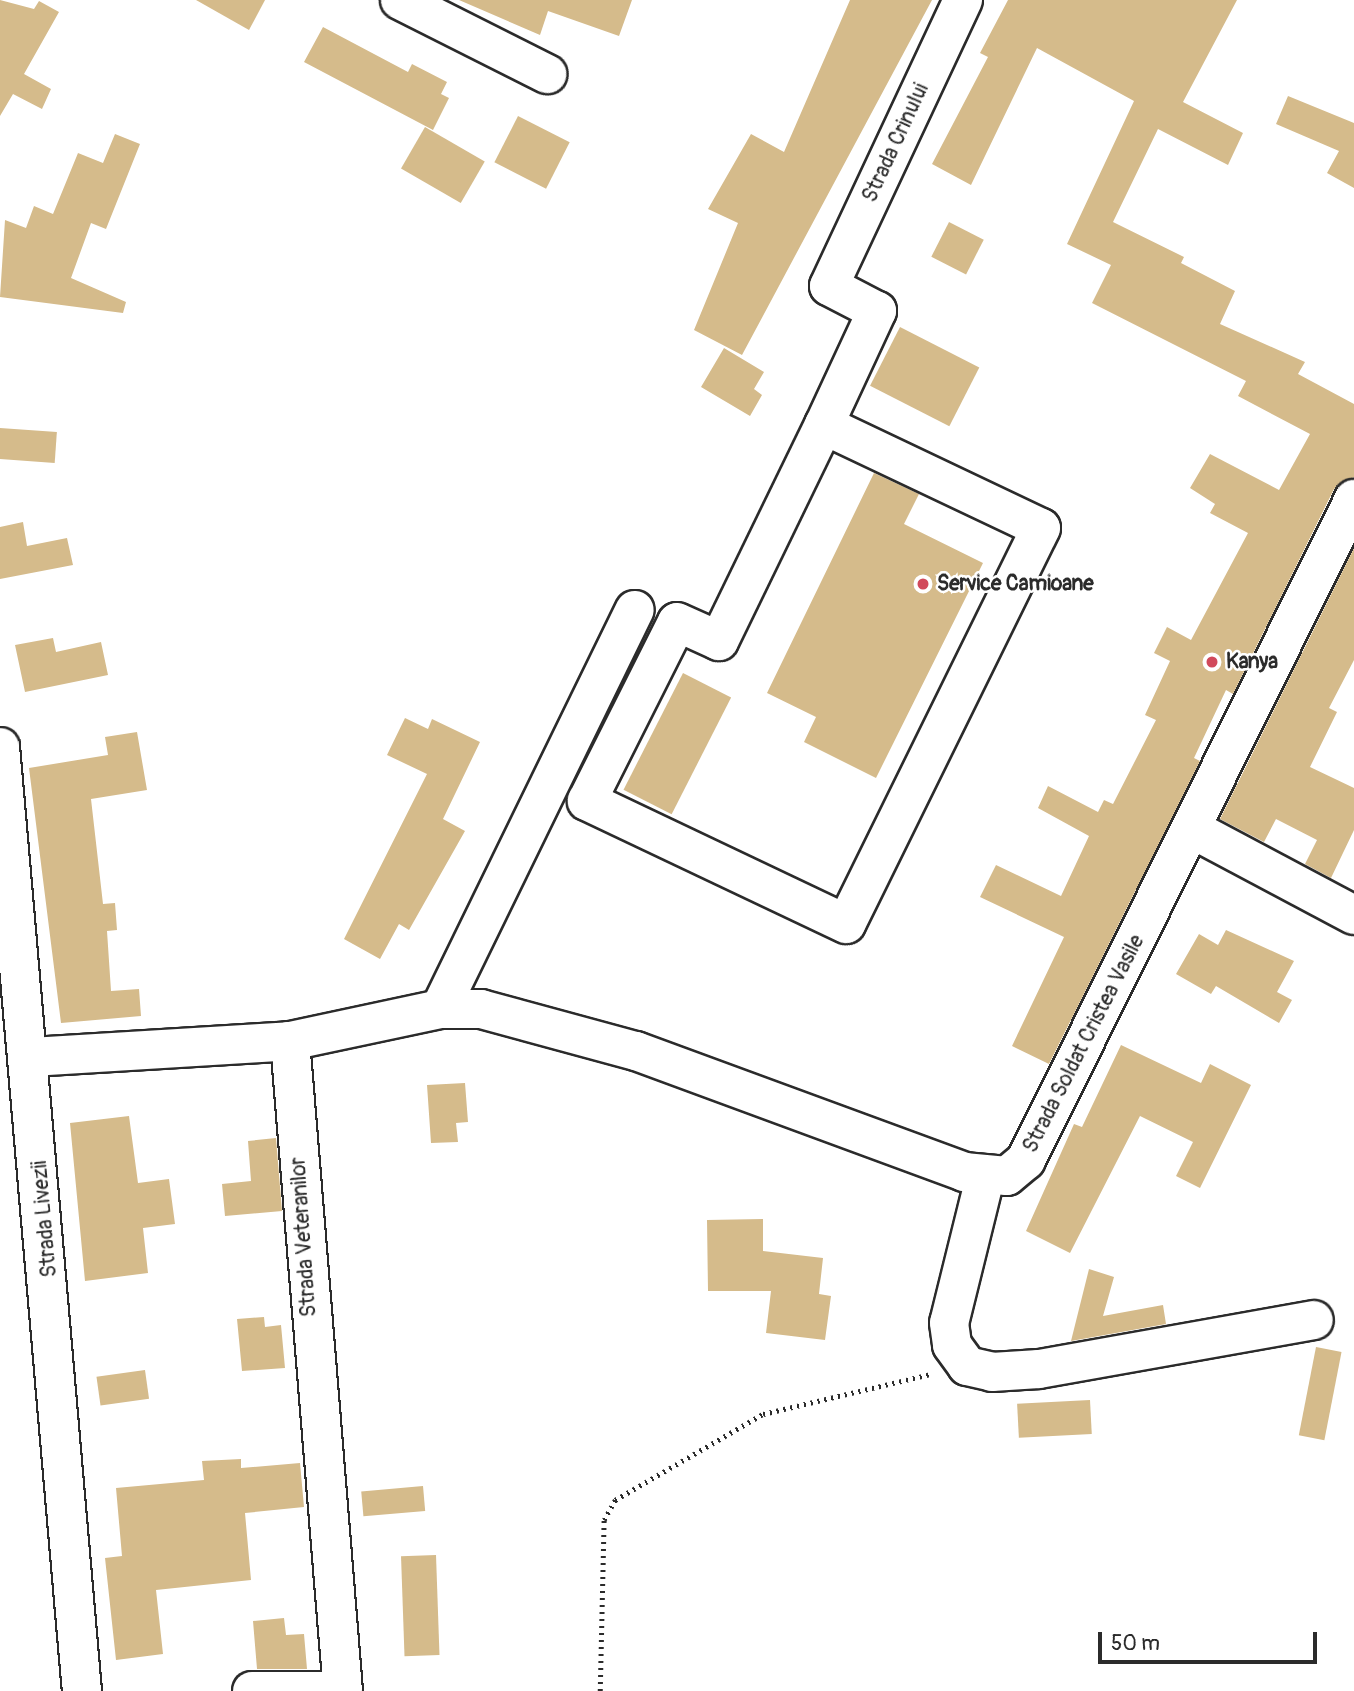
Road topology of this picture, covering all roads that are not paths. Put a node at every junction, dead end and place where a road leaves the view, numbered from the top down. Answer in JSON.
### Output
{"nodes":[{"id":1,"x":400,"y":0,"type":"edge"},
{"id":2,"x":963,"y":0,"type":"edge"},
{"id":3,"x":547,"y":74,"type":"dead end"},
{"id":4,"x":824,"y":425,"type":"junction"},
{"id":5,"x":1354,"y":499,"type":"edge"},
{"id":6,"x":635,"y":610,"type":"dead end"},
{"id":7,"x":0,"y":747,"type":"edge"},
{"id":8,"x":1192,"y":829,"type":"junction"},
{"id":9,"x":1354,"y":915,"type":"edge"},
{"id":10,"x":440,"y":1009,"type":"junction"},
{"id":11,"x":290,"y":1041,"type":"junction"},
{"id":12,"x":31,"y":1057,"type":"junction"},
{"id":13,"x":985,"y":1178,"type":"junction"},
{"id":14,"x":1314,"y":1320,"type":"dead end"},
{"id":15,"x":82,"y":1691,"type":"edge"},
{"id":16,"x":252,"y":1691,"type":"edge"},
{"id":17,"x":335,"y":1691,"type":"edge"},
{"id":18,"x":344,"y":1691,"type":"edge"}],
"edges":[{"from":1,"to":3,"type":"street"},
{"from":2,"to":4,"type":"street","name":"Strada Crinului"},
{"from":4,"to":4,"type":"street"},
{"from":5,"to":8,"type":"street","name":"Strada Soldat Cristea Vasile"},
{"from":6,"to":10,"type":"street"},
{"from":7,"to":12,"type":"street","name":"Strada Livezii"},
{"from":8,"to":9,"type":"street"},
{"from":8,"to":13,"type":"street","name":"Strada Soldat Cristea Vasile"},
{"from":10,"to":11,"type":"street"},
{"from":10,"to":13,"type":"street"},
{"from":11,"to":12,"type":"street"},
{"from":11,"to":18,"type":"street","name":"Strada Veteranilor"},
{"from":12,"to":15,"type":"street","name":"Strada Livezii"},
{"from":13,"to":14,"type":"street"},
{"from":16,"to":17,"type":"street"}]}
